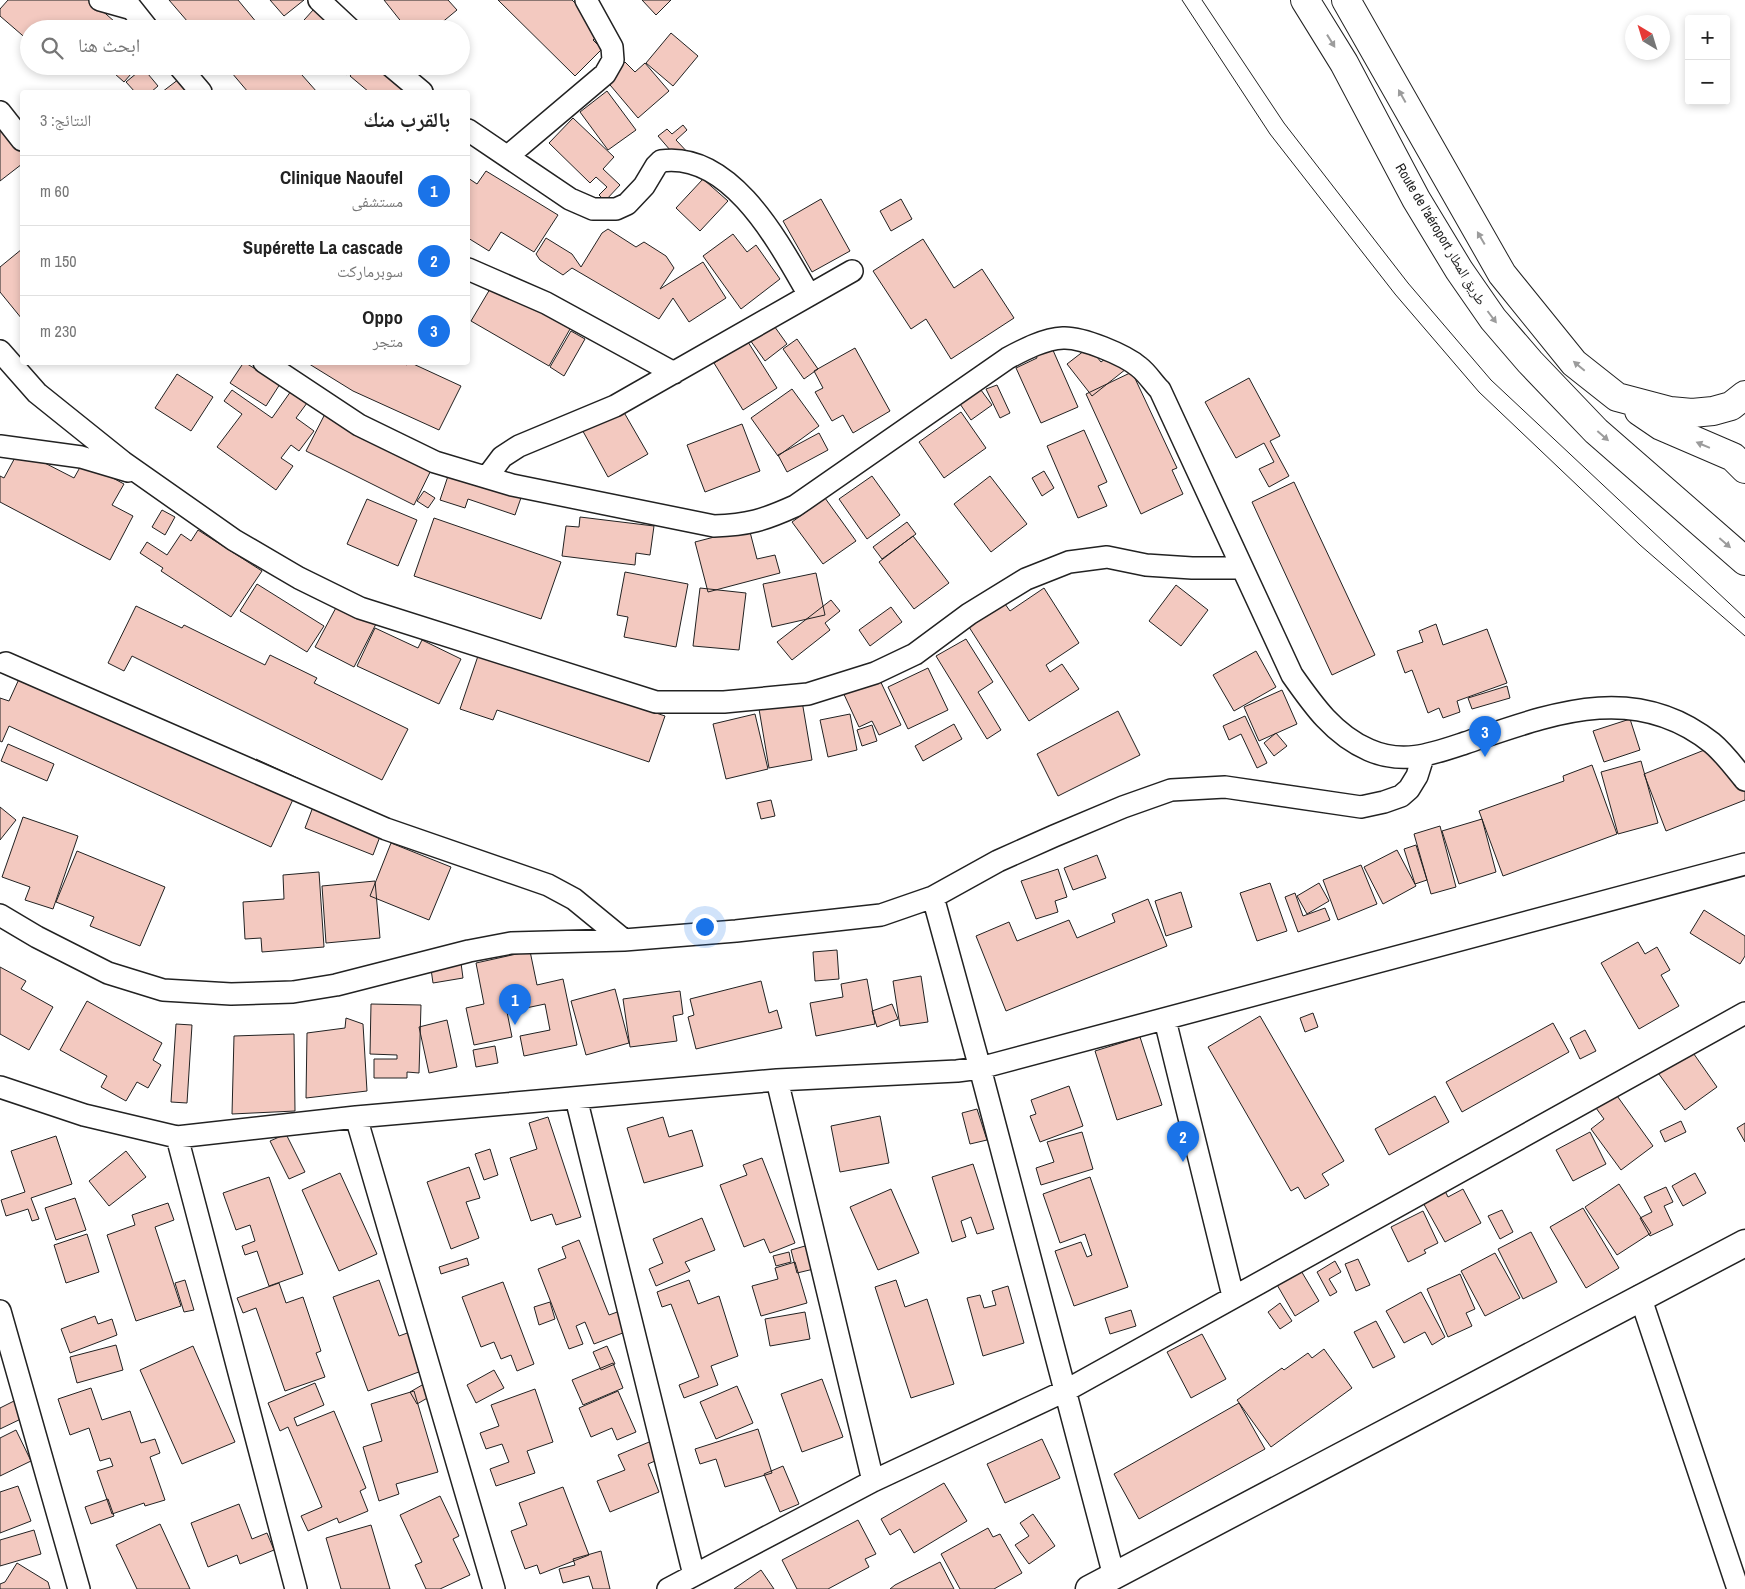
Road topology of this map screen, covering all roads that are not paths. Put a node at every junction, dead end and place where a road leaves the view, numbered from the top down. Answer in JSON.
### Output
{"nodes":[{"id":1,"x":100,"y":0,"type":"edge"},
{"id":2,"x":319,"y":0,"type":"edge"},
{"id":3,"x":586,"y":0,"type":"edge"},
{"id":4,"x":1305,"y":0,"type":"edge"},
{"id":5,"x":1346,"y":0,"type":"edge"},
{"id":6,"x":129,"y":5,"type":"edge"},
{"id":7,"x":141,"y":20,"type":"edge"},
{"id":8,"x":340,"y":20,"type":"edge"},
{"id":9,"x":187,"y":75,"type":"edge"},
{"id":10,"x":402,"y":75,"type":"edge"},
{"id":11,"x":199,"y":90,"type":"edge"},
{"id":12,"x":420,"y":90,"type":"edge"},
{"id":13,"x":0,"y":112,"type":"edge"},
{"id":14,"x":470,"y":131,"type":"edge"},
{"id":15,"x":20,"y":137,"type":"edge"},
{"id":16,"x":508,"y":156,"type":"junction"},
{"id":17,"x":470,"y":270,"type":"edge"},
{"id":18,"x":852,"y":271,"type":"dead end"},
{"id":19,"x":809,"y":295,"type":"junction"},
{"id":20,"x":0,"y":352,"type":"edge"},
{"id":21,"x":268,"y":365,"type":"edge"},
{"id":22,"x":674,"y":373,"type":"junction"},
{"id":23,"x":1745,"y":395,"type":"edge"},
{"id":24,"x":1617,"y":397,"type":"junction"},
{"id":25,"x":0,"y":446,"type":"edge"},
{"id":26,"x":1745,"y":469,"type":"edge"},
{"id":27,"x":142,"y":475,"type":"junction"},
{"id":28,"x":487,"y":477,"type":"junction"},
{"id":29,"x":1745,"y":561,"type":"edge"},
{"id":30,"x":1242,"y":568,"type":"junction"},
{"id":31,"x":6,"y":663,"type":"dead end"},
{"id":32,"x":1423,"y":757,"type":"junction"},
{"id":33,"x":1745,"y":780,"type":"edge"},
{"id":34,"x":1745,"y":864,"type":"edge"},
{"id":35,"x":932,"y":897,"type":"junction"},
{"id":36,"x":0,"y":915,"type":"edge"},
{"id":37,"x":624,"y":940,"type":"junction"},
{"id":38,"x":1745,"y":1013,"type":"edge"},
{"id":39,"x":1165,"y":1020,"type":"junction"},
{"id":40,"x":980,"y":1068,"type":"junction"},
{"id":41,"x":777,"y":1080,"type":"junction"},
{"id":42,"x":0,"y":1087,"type":"edge"},
{"id":43,"x":576,"y":1098,"type":"junction"},
{"id":44,"x":356,"y":1118,"type":"junction"},
{"id":45,"x":177,"y":1137,"type":"junction"},
{"id":46,"x":1745,"y":1243,"type":"edge"},
{"id":47,"x":1233,"y":1296,"type":"junction"},
{"id":48,"x":1640,"y":1296,"type":"junction"},
{"id":49,"x":0,"y":1311,"type":"edge"},
{"id":50,"x":1065,"y":1391,"type":"junction"},
{"id":51,"x":873,"y":1480,"type":"junction"},
{"id":52,"x":694,"y":1575,"type":"junction"},
{"id":53,"x":1114,"y":1576,"type":"junction"},
{"id":54,"x":79,"y":1589,"type":"edge"},
{"id":55,"x":296,"y":1589,"type":"edge"},
{"id":56,"x":494,"y":1589,"type":"edge"},
{"id":57,"x":668,"y":1589,"type":"edge"},
{"id":58,"x":1089,"y":1589,"type":"edge"},
{"id":59,"x":1738,"y":1589,"type":"edge"}],
"edges":[{"from":1,"to":6,"type":"street"},
{"from":2,"to":8,"type":"street"},
{"from":3,"to":16,"type":"street"},
{"from":4,"to":29,"type":"highway","name":"Route de l'aéroport طريق المطار","one_way":true},
{"from":24,"to":5,"type":"highway","one_way":true},
{"from":6,"to":7,"type":"street"},
{"from":9,"to":11,"type":"street"},
{"from":10,"to":12,"type":"street"},
{"from":13,"to":15,"type":"street"},
{"from":14,"to":16,"type":"street"},
{"from":16,"to":19,"type":"street"},
{"from":17,"to":22,"type":"street"},
{"from":18,"to":19,"type":"street"},
{"from":19,"to":22,"type":"street"},
{"from":20,"to":27,"type":"street"},
{"from":21,"to":28,"type":"street"},
{"from":22,"to":28,"type":"street"},
{"from":23,"to":24,"type":"highway"},
{"from":26,"to":24,"type":"highway","one_way":true},
{"from":25,"to":27,"type":"street"},
{"from":27,"to":30,"type":"street"},
{"from":28,"to":30,"type":"street"},
{"from":30,"to":32,"type":"street"},
{"from":31,"to":37,"type":"street"},
{"from":32,"to":33,"type":"street"},
{"from":32,"to":35,"type":"street"},
{"from":34,"to":39,"type":"street"},
{"from":35,"to":37,"type":"street"},
{"from":35,"to":40,"type":"street"},
{"from":36,"to":37,"type":"street"},
{"from":38,"to":47,"type":"street"},
{"from":39,"to":40,"type":"street"},
{"from":39,"to":47,"type":"street"},
{"from":40,"to":41,"type":"street"},
{"from":40,"to":50,"type":"street"},
{"from":41,"to":43,"type":"street"},
{"from":41,"to":51,"type":"street"},
{"from":42,"to":45,"type":"street"},
{"from":43,"to":44,"type":"street"},
{"from":43,"to":52,"type":"street"},
{"from":44,"to":45,"type":"street"},
{"from":44,"to":56,"type":"street"},
{"from":45,"to":55,"type":"street"},
{"from":46,"to":48,"type":"street"},
{"from":47,"to":50,"type":"street"},
{"from":48,"to":53,"type":"street"},
{"from":48,"to":59,"type":"street"},
{"from":49,"to":54,"type":"street"},
{"from":50,"to":51,"type":"street"},
{"from":50,"to":53,"type":"street"},
{"from":51,"to":52,"type":"street"},
{"from":52,"to":57,"type":"street"},
{"from":53,"to":58,"type":"street"}]}
